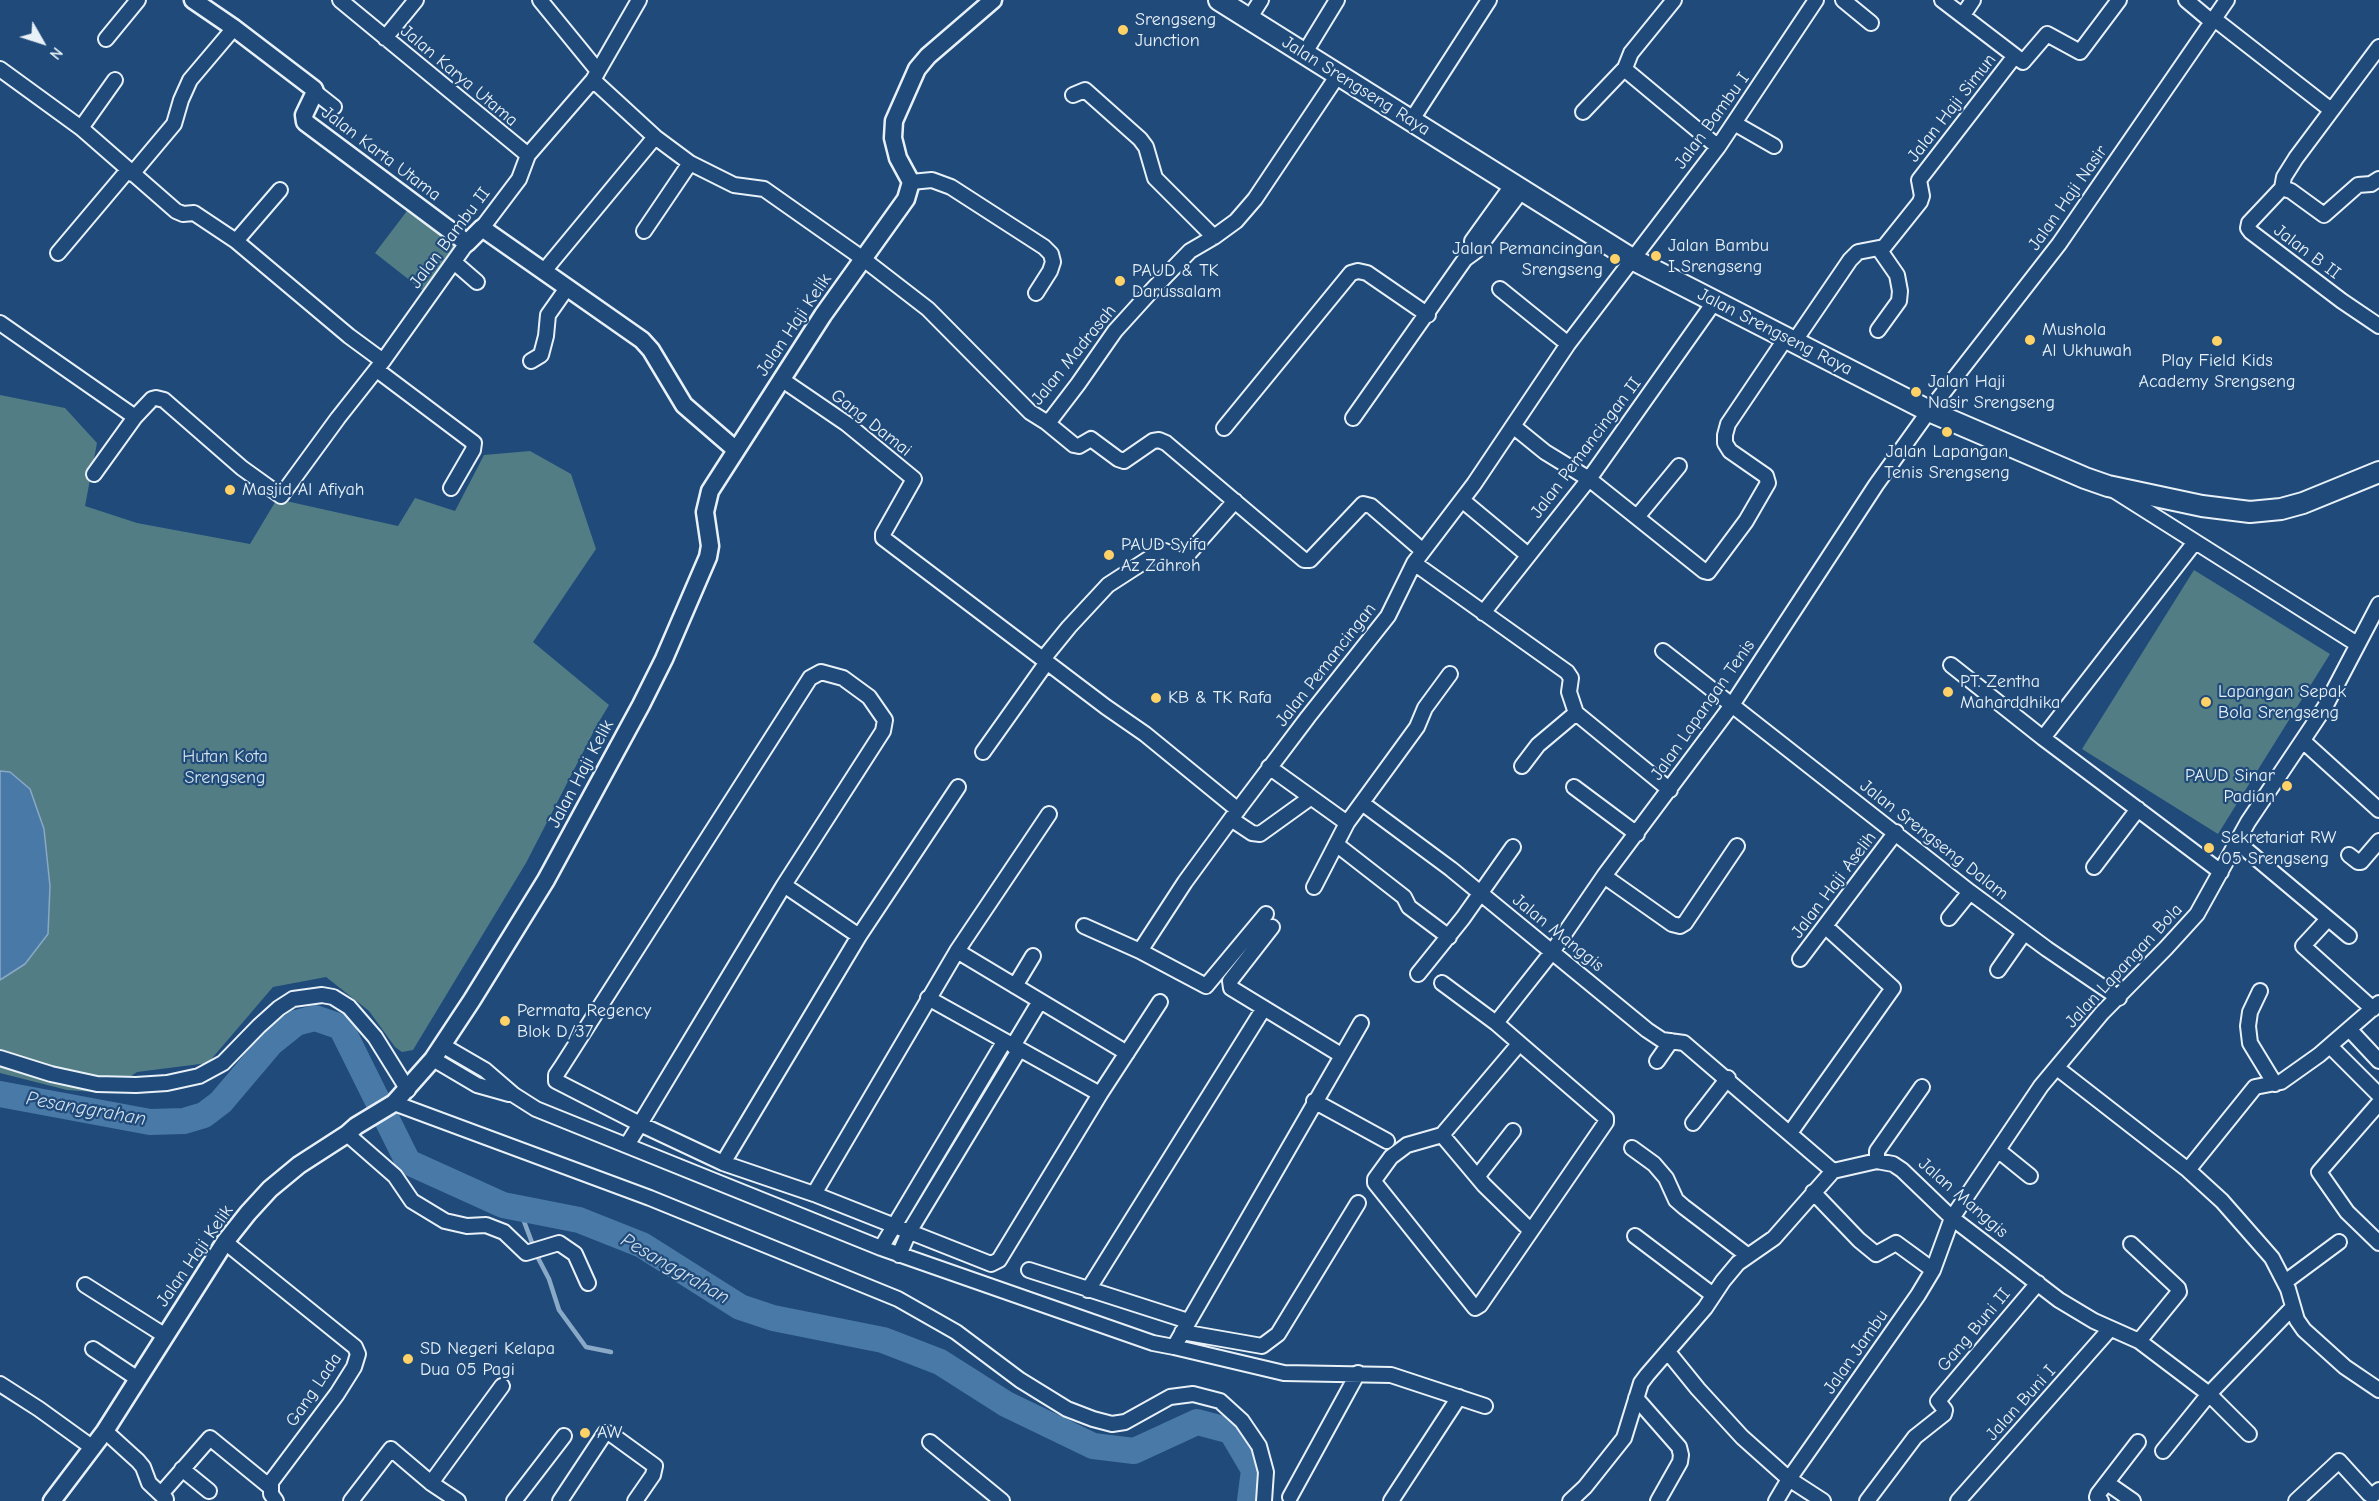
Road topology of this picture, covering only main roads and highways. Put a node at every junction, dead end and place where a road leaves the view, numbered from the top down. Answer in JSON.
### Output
{"nodes":[{"id":1,"x":1219,"y":0,"type":"edge"},
{"id":2,"x":2379,"y":472,"type":"edge"}],
"edges":[{"from":1,"to":2,"type":"main road","name":"Jalan Srengseng Raya"}]}
